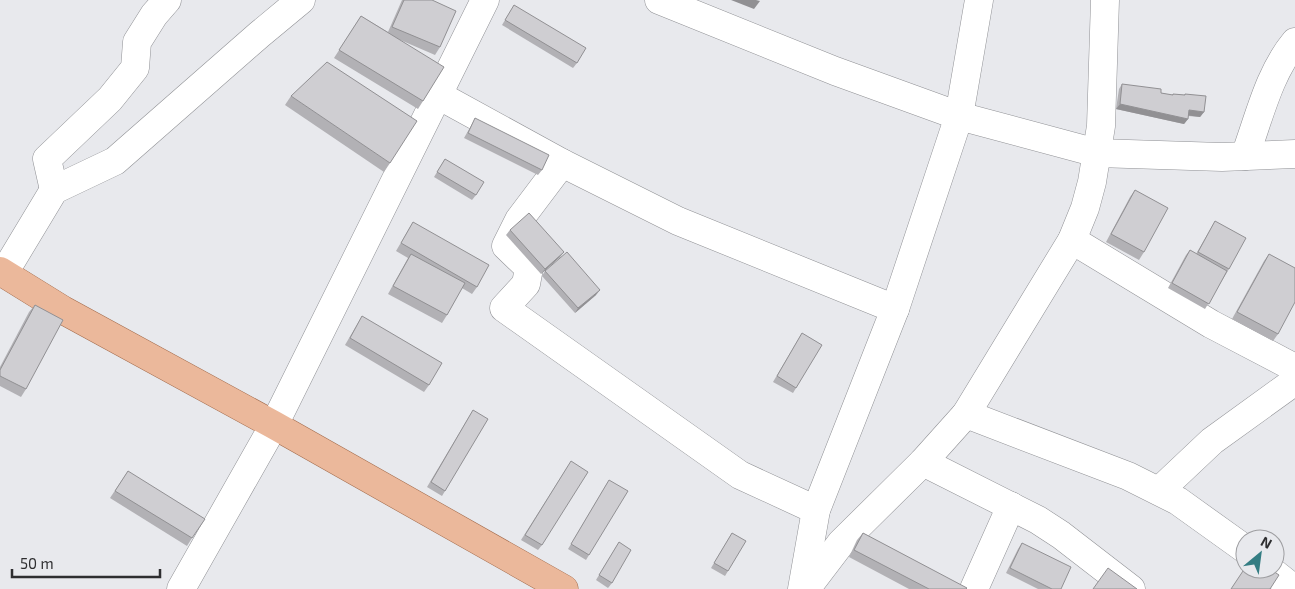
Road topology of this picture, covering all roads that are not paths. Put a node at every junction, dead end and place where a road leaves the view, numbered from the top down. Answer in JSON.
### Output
{"nodes":[{"id":1,"x":167,"y":0,"type":"edge"},
{"id":2,"x":301,"y":0,"type":"edge"},
{"id":3,"x":485,"y":0,"type":"edge"},
{"id":4,"x":659,"y":0,"type":"edge"},
{"id":5,"x":979,"y":0,"type":"edge"},
{"id":6,"x":1104,"y":0,"type":"edge"},
{"id":7,"x":1295,"y":42,"type":"edge"},
{"id":8,"x":438,"y":95,"type":"junction"},
{"id":9,"x":960,"y":116,"type":"junction"},
{"id":10,"x":1097,"y":153,"type":"junction"},
{"id":11,"x":1295,"y":154,"type":"edge"},
{"id":12,"x":1245,"y":156,"type":"junction"},
{"id":13,"x":562,"y":163,"type":"junction"},
{"id":14,"x":54,"y":190,"type":"junction"},
{"id":15,"x":1072,"y":240,"type":"junction"},
{"id":16,"x":2,"y":272,"type":"edge"},
{"id":17,"x":895,"y":309,"type":"junction"},
{"id":18,"x":1295,"y":368,"type":"edge"},
{"id":19,"x":1295,"y":382,"type":"edge"},
{"id":20,"x":966,"y":414,"type":"junction"},
{"id":21,"x":274,"y":425,"type":"junction"},
{"id":22,"x":923,"y":462,"type":"junction"},
{"id":23,"x":1159,"y":491,"type":"junction"},
{"id":24,"x":1011,"y":506,"type":"junction"},
{"id":25,"x":816,"y":510,"type":"junction"},
{"id":26,"x":1235,"y":542,"type":"edge"},
{"id":27,"x":1282,"y":579,"type":"edge"},
{"id":28,"x":181,"y":589,"type":"edge"},
{"id":29,"x":564,"y":589,"type":"edge"},
{"id":30,"x":804,"y":589,"type":"edge"},
{"id":31,"x":974,"y":589,"type":"edge"},
{"id":32,"x":1131,"y":589,"type":"edge"},
{"id":33,"x":1294,"y":589,"type":"edge"}],
"edges":[{"from":1,"to":14,"type":"street"},
{"from":2,"to":14,"type":"street"},
{"from":3,"to":8,"type":"street"},
{"from":4,"to":9,"type":"street"},
{"from":5,"to":9,"type":"street"},
{"from":6,"to":10,"type":"street"},
{"from":7,"to":12,"type":"street"},
{"from":8,"to":13,"type":"street"},
{"from":8,"to":21,"type":"street"},
{"from":9,"to":10,"type":"street"},
{"from":9,"to":17,"type":"street"},
{"from":10,"to":12,"type":"street"},
{"from":10,"to":15,"type":"street"},
{"from":11,"to":12,"type":"street"},
{"from":13,"to":17,"type":"street"},
{"from":13,"to":25,"type":"street"},
{"from":14,"to":16,"type":"street"},
{"from":15,"to":18,"type":"street"},
{"from":15,"to":20,"type":"street"},
{"from":16,"to":21,"type":"main road"},
{"from":17,"to":25,"type":"street"},
{"from":19,"to":23,"type":"street"},
{"from":20,"to":22,"type":"street"},
{"from":20,"to":23,"type":"street"},
{"from":21,"to":28,"type":"street"},
{"from":21,"to":29,"type":"main road"},
{"from":22,"to":24,"type":"street"},
{"from":22,"to":30,"type":"street"},
{"from":23,"to":26,"type":"street"},
{"from":24,"to":31,"type":"street"},
{"from":24,"to":32,"type":"street"},
{"from":25,"to":30,"type":"street"},
{"from":27,"to":33,"type":"street"}]}
